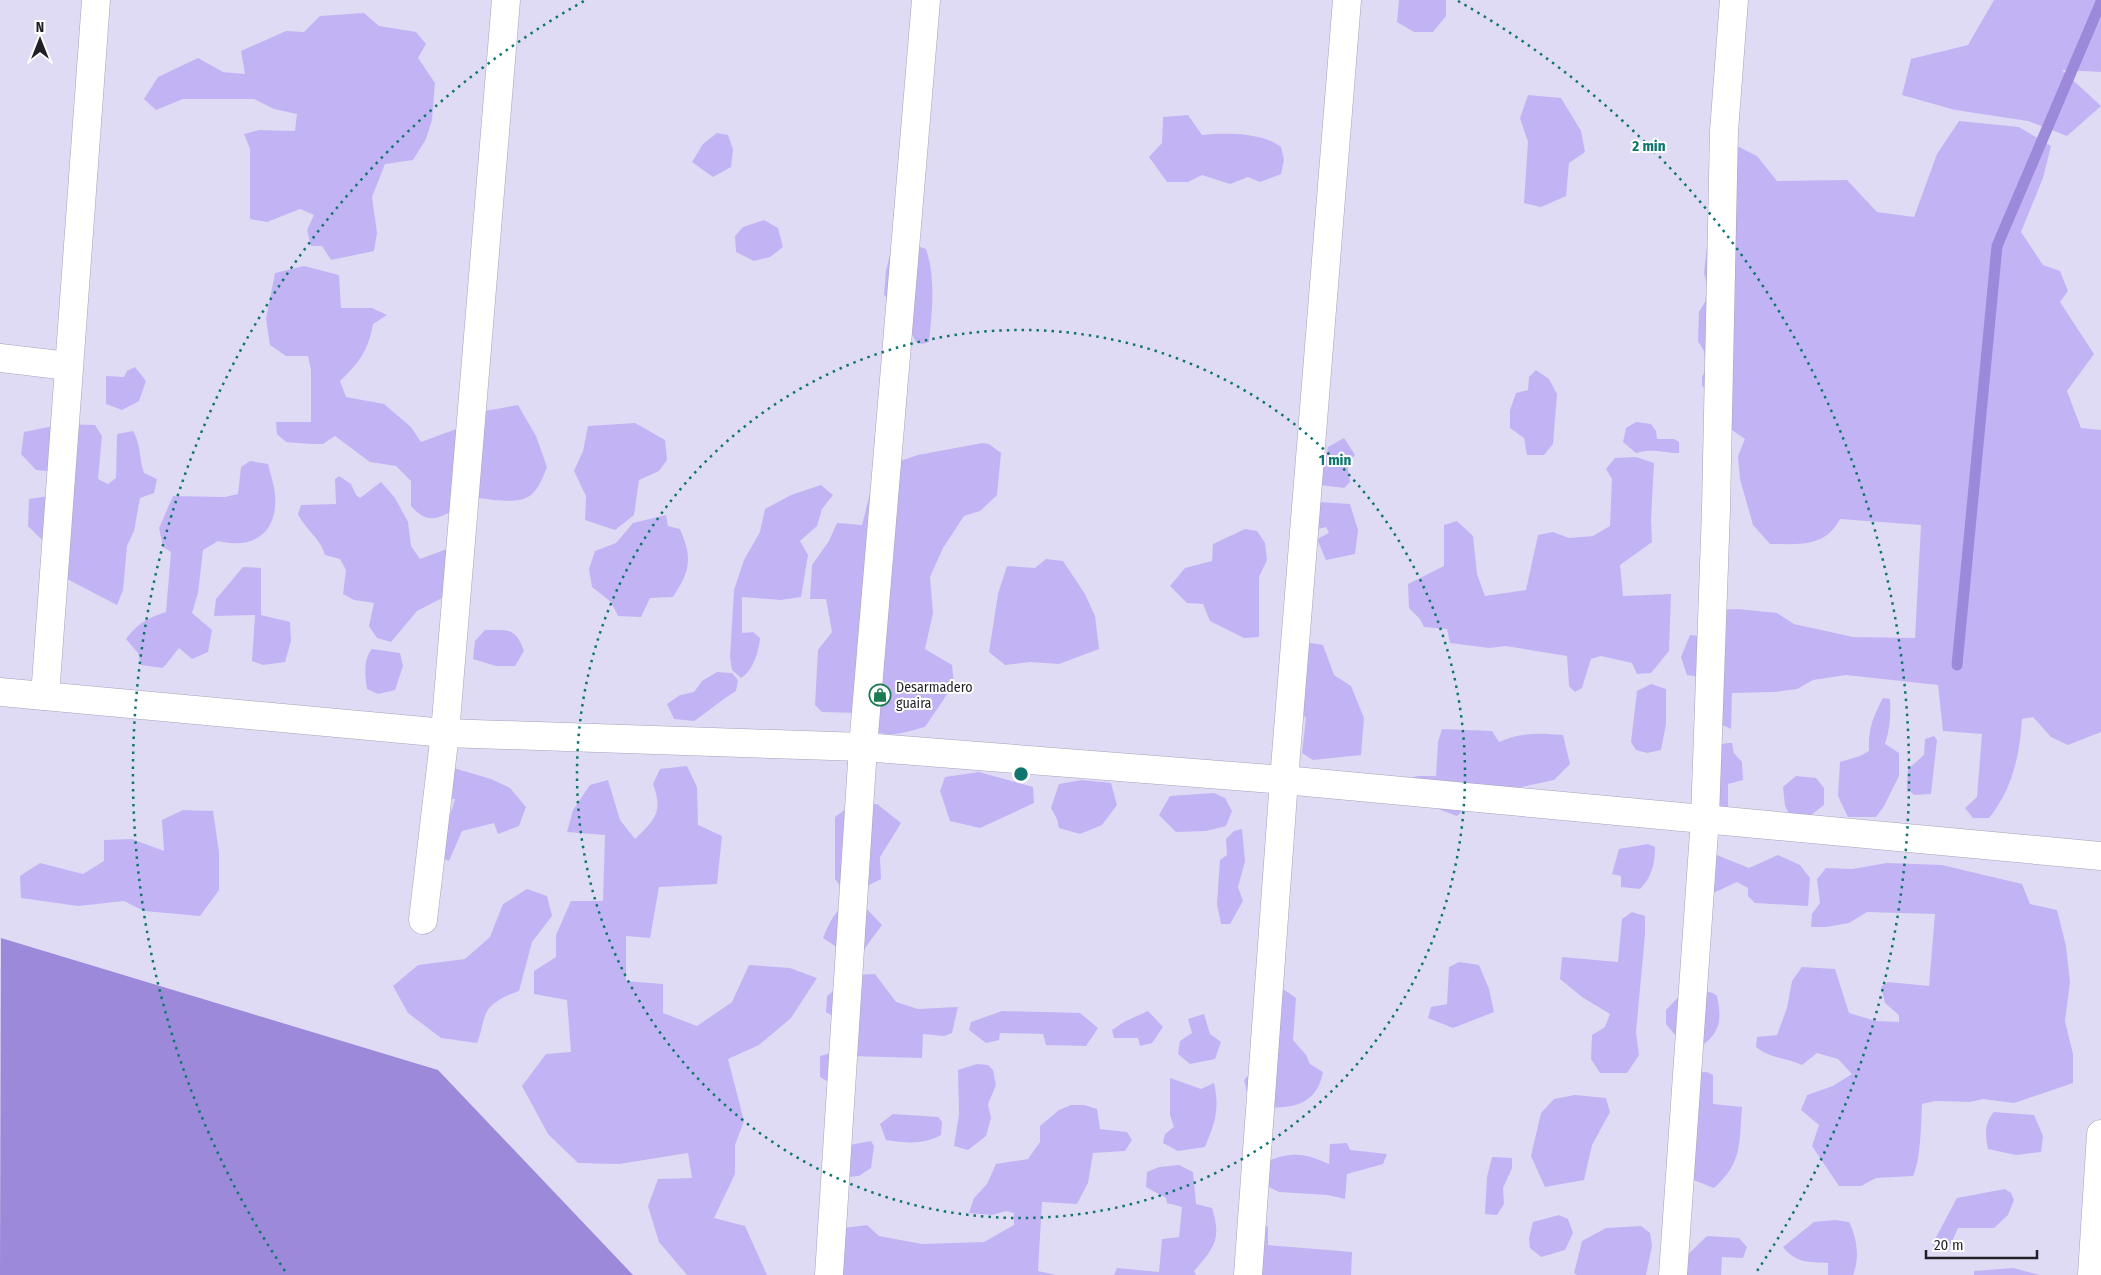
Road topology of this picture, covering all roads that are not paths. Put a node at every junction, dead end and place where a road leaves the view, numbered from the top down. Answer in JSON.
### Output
{"nodes":[{"id":1,"x":96,"y":0,"type":"edge"},
{"id":2,"x":506,"y":0,"type":"edge"},
{"id":3,"x":926,"y":0,"type":"edge"},
{"id":4,"x":1346,"y":0,"type":"edge"},
{"id":5,"x":1734,"y":0,"type":"edge"},
{"id":6,"x":0,"y":358,"type":"edge"},
{"id":7,"x":68,"y":366,"type":"junction"},
{"id":8,"x":0,"y":692,"type":"edge"},
{"id":9,"x":45,"y":696,"type":"junction"},
{"id":10,"x":445,"y":733,"type":"junction"},
{"id":11,"x":863,"y":746,"type":"junction"},
{"id":12,"x":1284,"y":780,"type":"junction"},
{"id":13,"x":1705,"y":818,"type":"junction"},
{"id":14,"x":2101,"y":856,"type":"edge"},
{"id":15,"x":423,"y":920,"type":"dead end"},
{"id":16,"x":2101,"y":1134,"type":"edge"},
{"id":17,"x":830,"y":1275,"type":"edge"},
{"id":18,"x":1248,"y":1275,"type":"edge"},
{"id":19,"x":1673,"y":1275,"type":"edge"},
{"id":20,"x":2092,"y":1275,"type":"edge"}],
"edges":[{"from":1,"to":7,"type":"street"},
{"from":2,"to":10,"type":"street"},
{"from":3,"to":11,"type":"street"},
{"from":4,"to":12,"type":"street"},
{"from":5,"to":13,"type":"street"},
{"from":6,"to":7,"type":"street"},
{"from":7,"to":9,"type":"street"},
{"from":8,"to":9,"type":"street"},
{"from":9,"to":10,"type":"street"},
{"from":10,"to":11,"type":"street"},
{"from":10,"to":15,"type":"street"},
{"from":11,"to":12,"type":"street"},
{"from":11,"to":17,"type":"street"},
{"from":12,"to":13,"type":"street"},
{"from":12,"to":18,"type":"street"},
{"from":13,"to":14,"type":"street"},
{"from":13,"to":19,"type":"street"},
{"from":16,"to":20,"type":"street"}]}
